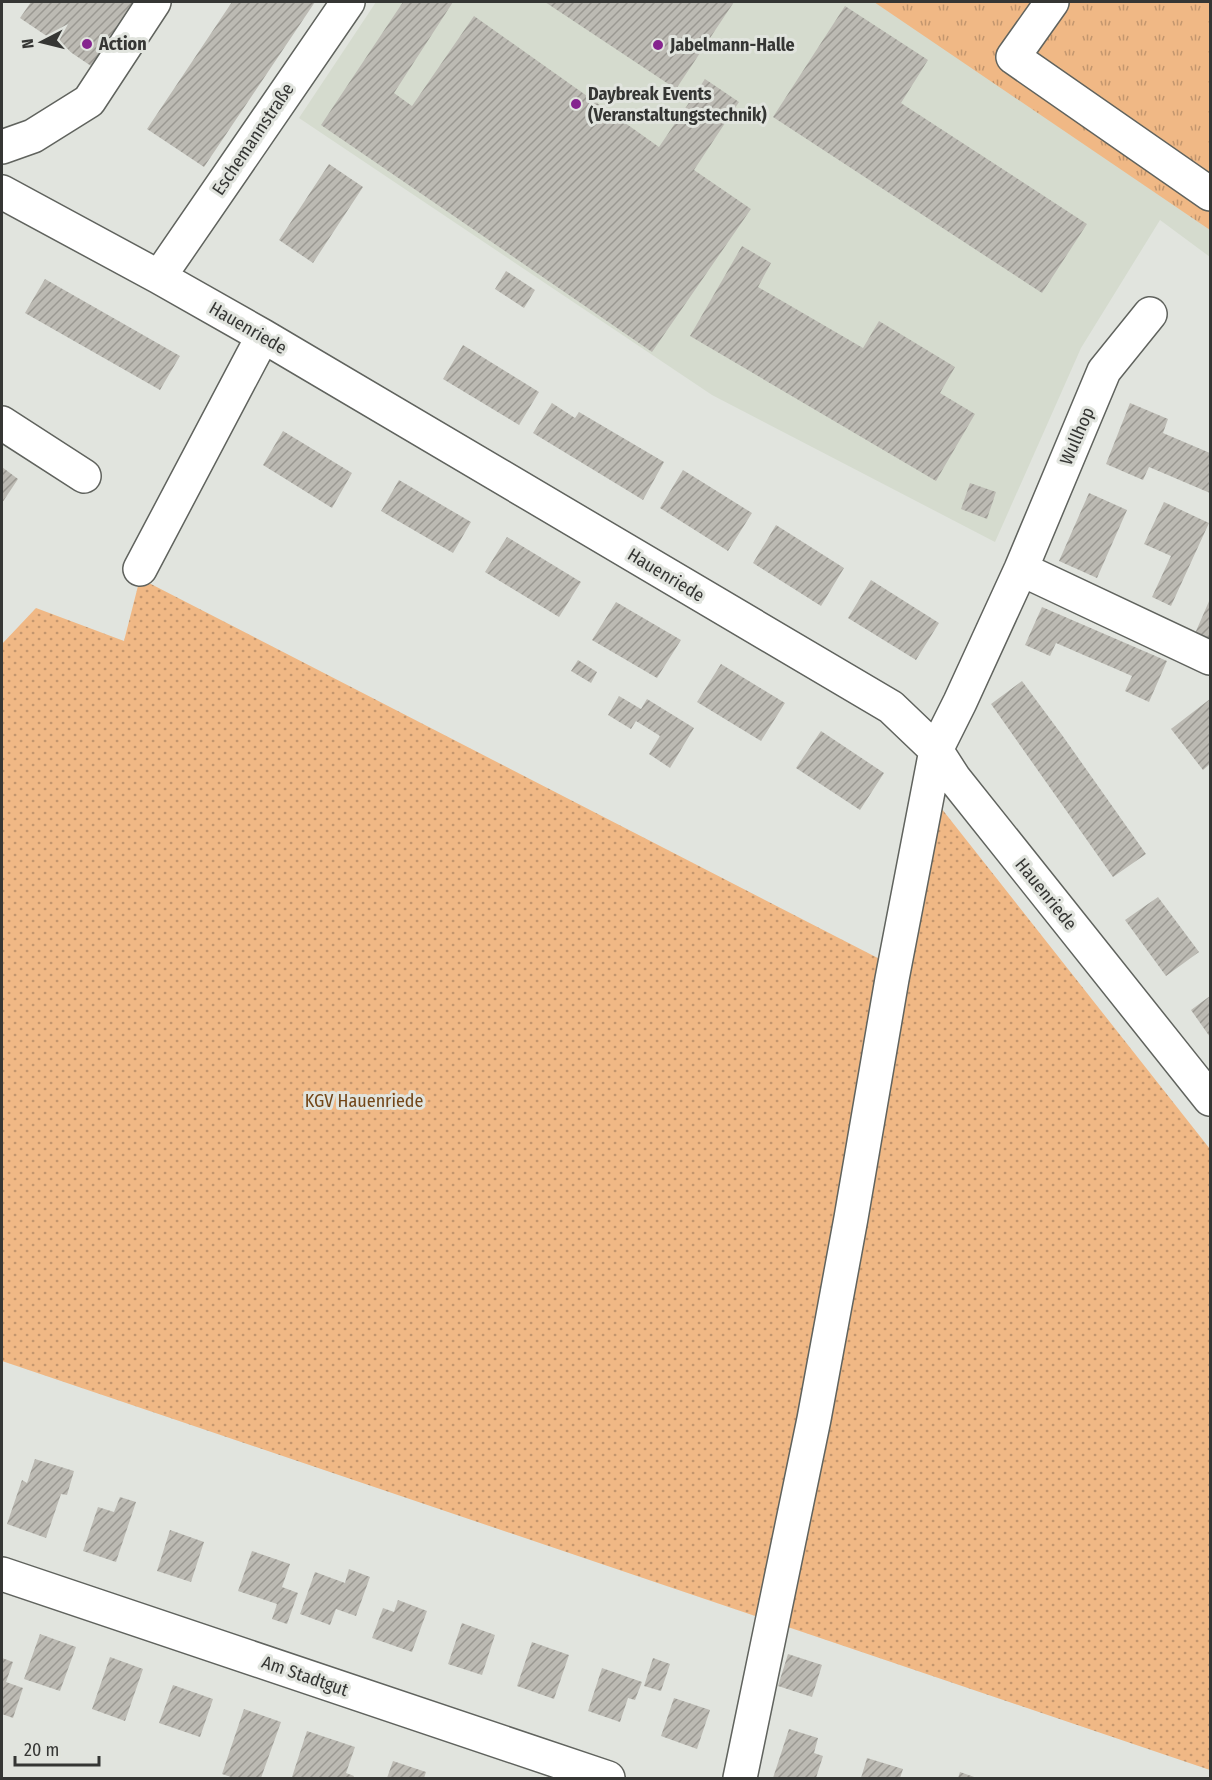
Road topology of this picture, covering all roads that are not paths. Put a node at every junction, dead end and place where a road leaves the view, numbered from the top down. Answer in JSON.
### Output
{"nodes":[{"id":1,"x":154,"y":2,"type":"edge"},
{"id":2,"x":348,"y":2,"type":"edge"},
{"id":3,"x":1052,"y":2,"type":"edge"},
{"id":4,"x":2,"y":147,"type":"edge"},
{"id":5,"x":2,"y":192,"type":"edge"},
{"id":6,"x":1210,"y":194,"type":"edge"},
{"id":7,"x":159,"y":277,"type":"junction"},
{"id":8,"x":1150,"y":314,"type":"dead end"},
{"id":9,"x":263,"y":336,"type":"junction"},
{"id":10,"x":2,"y":423,"type":"edge"},
{"id":11,"x":84,"y":476,"type":"dead end"},
{"id":12,"x":1022,"y":568,"type":"junction"},
{"id":13,"x":140,"y":569,"type":"dead end"},
{"id":14,"x":1210,"y":658,"type":"edge"},
{"id":15,"x":936,"y":750,"type":"junction"},
{"id":16,"x":1210,"y":1099,"type":"edge"},
{"id":17,"x":2,"y":1574,"type":"edge"},
{"id":18,"x":608,"y":1779,"type":"edge"},
{"id":19,"x":740,"y":1779,"type":"edge"}],
"edges":[{"from":1,"to":4,"type":"street"},
{"from":2,"to":7,"type":"street","name":"Eschemannstraße"},
{"from":3,"to":6,"type":"street"},
{"from":5,"to":7,"type":"street","name":"Hauenriede"},
{"from":7,"to":9,"type":"street","name":"Hauenriede"},
{"from":8,"to":12,"type":"street","name":"Wullhop"},
{"from":9,"to":13,"type":"street"},
{"from":9,"to":15,"type":"street","name":"Hauenriede"},
{"from":10,"to":11,"type":"street"},
{"from":12,"to":14,"type":"street"},
{"from":12,"to":15,"type":"street","name":"Wullhop"},
{"from":15,"to":16,"type":"street","name":"Hauenriede"},
{"from":15,"to":19,"type":"street","name":"Wullhop"},
{"from":17,"to":18,"type":"street","name":"Am Stadtgut"}]}
